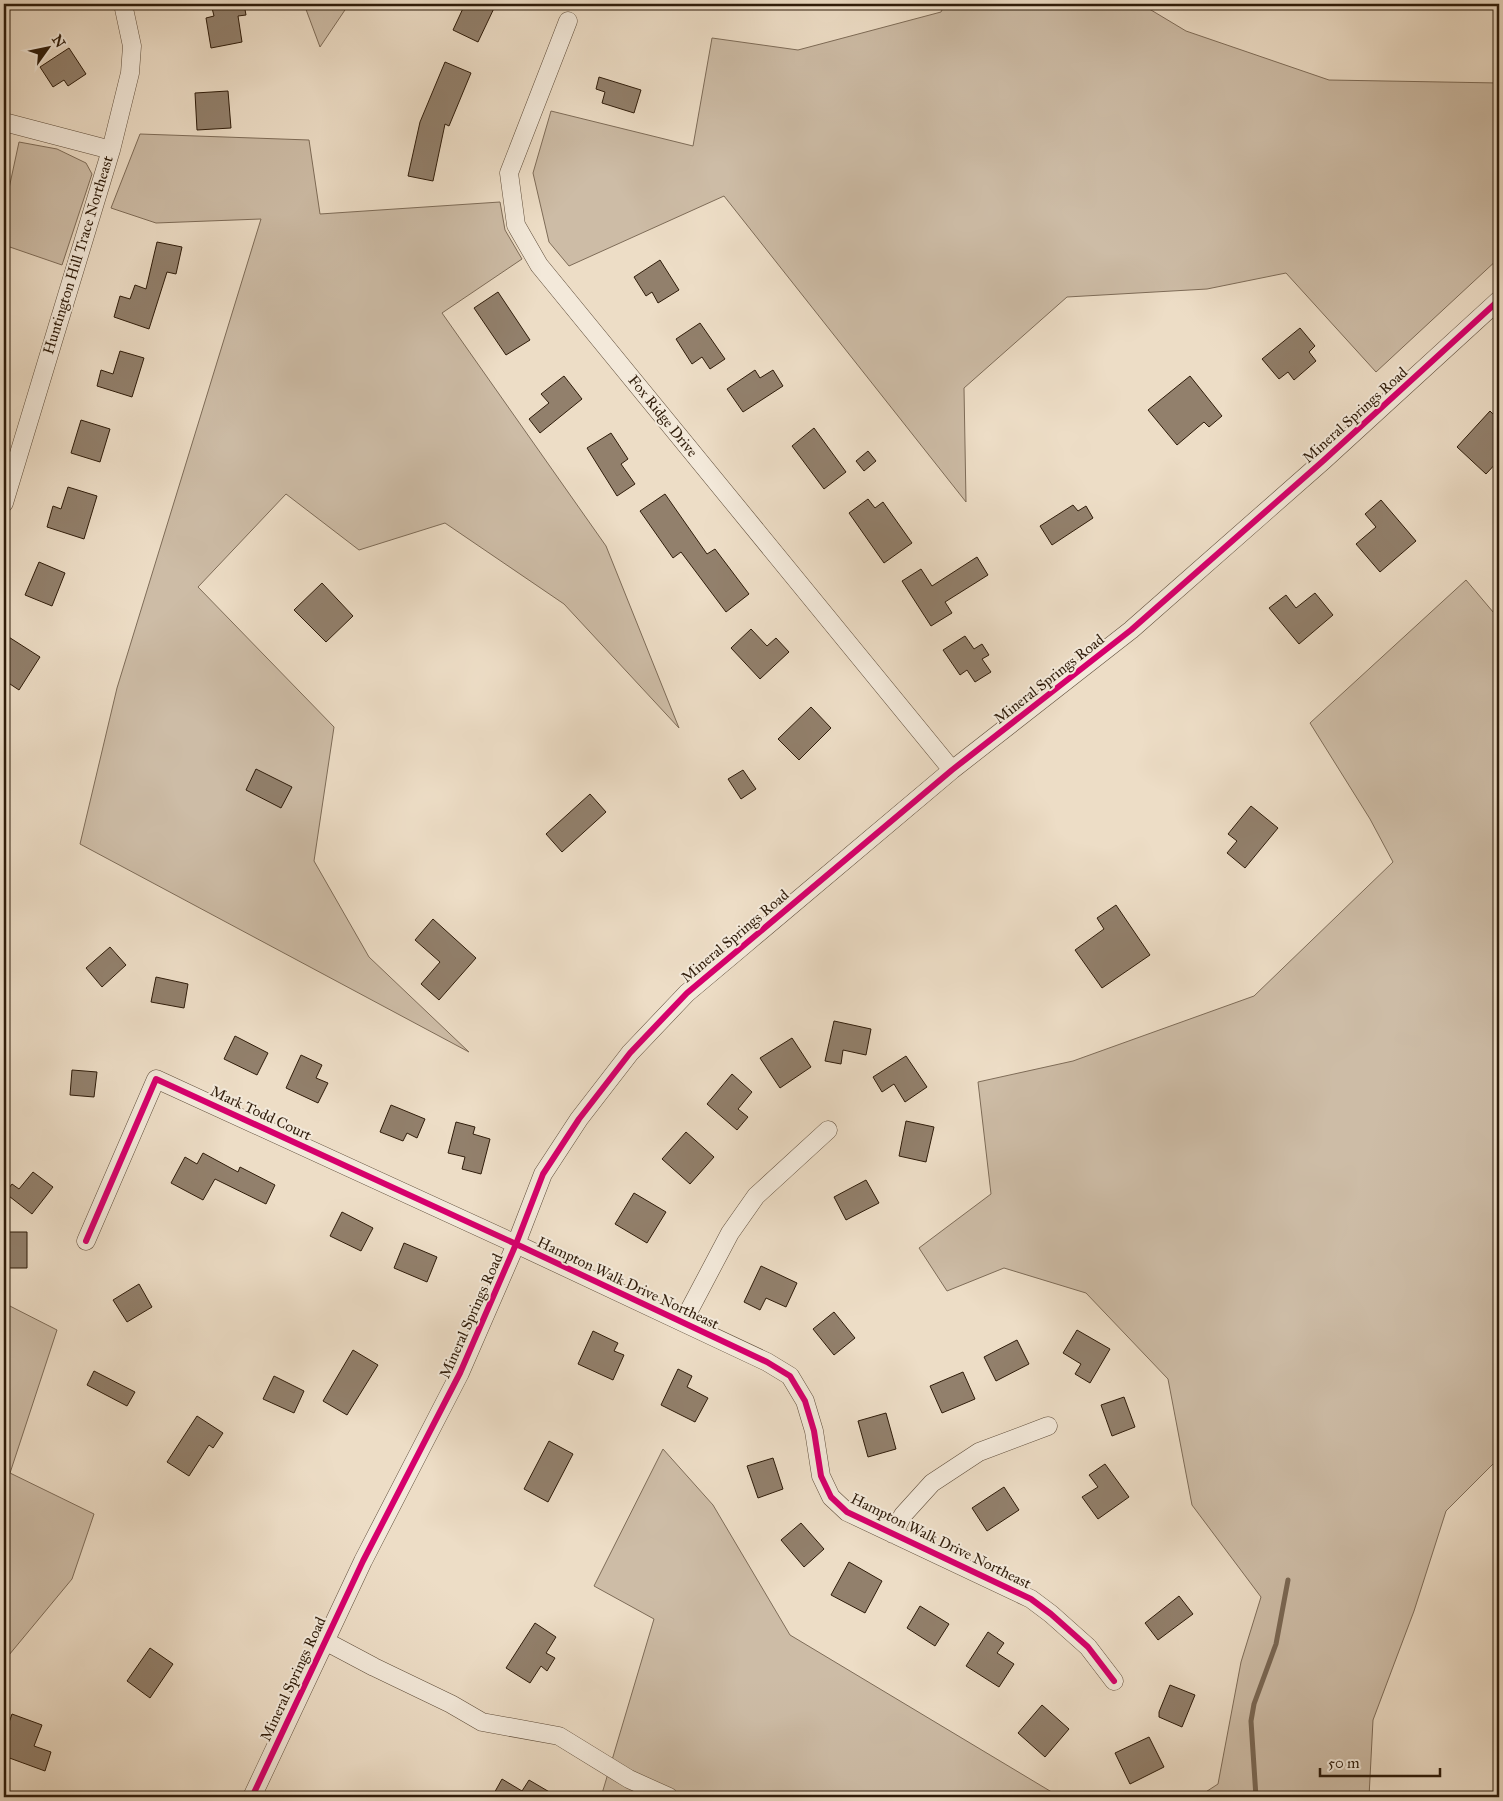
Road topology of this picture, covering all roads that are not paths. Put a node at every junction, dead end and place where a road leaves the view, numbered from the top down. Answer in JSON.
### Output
{"nodes":[{"id":1,"x":123,"y":4,"type":"edge"},
{"id":2,"x":568,"y":21,"type":"dead end"},
{"id":3,"x":4,"y":122,"type":"edge"},
{"id":4,"x":111,"y":150,"type":"junction"},
{"id":5,"x":1499,"y":300,"type":"edge"},
{"id":6,"x":4,"y":503,"type":"edge"},
{"id":7,"x":952,"y":770,"type":"junction"},
{"id":8,"x":828,"y":1130,"type":"dead end"},
{"id":9,"x":86,"y":1241,"type":"dead end"},
{"id":10,"x":516,"y":1244,"type":"junction"},
{"id":11,"x":683,"y":1322,"type":"junction"},
{"id":12,"x":1048,"y":1426,"type":"dead end"},
{"id":13,"x":893,"y":1534,"type":"junction"},
{"id":14,"x":325,"y":1641,"type":"junction"},
{"id":15,"x":1114,"y":1680,"type":"dead end"},
{"id":16,"x":252,"y":1797,"type":"edge"},
{"id":17,"x":669,"y":1797,"type":"edge"}],
"edges":[{"from":1,"to":4,"type":"street","name":"Huntington Hill Trace Northeast"},
{"from":2,"to":7,"type":"street","name":"Fox Ridge Drive"},
{"from":3,"to":4,"type":"street"},
{"from":4,"to":6,"type":"street","name":"Huntington Hill Trace Northeast"},
{"from":5,"to":7,"type":"street","name":"Mineral Springs Road"},
{"from":7,"to":10,"type":"street","name":"Mineral Springs Road"},
{"from":8,"to":11,"type":"street"},
{"from":9,"to":10,"type":"street","name":"Mark Todd Court"},
{"from":10,"to":11,"type":"street","name":"Hampton Walk Drive Northeast"},
{"from":10,"to":14,"type":"street","name":"Mineral Springs Road"},
{"from":11,"to":13,"type":"street","name":"Hampton Walk Drive Northeast"},
{"from":12,"to":13,"type":"street"},
{"from":13,"to":15,"type":"street","name":"Hampton Walk Drive Northeast"},
{"from":14,"to":16,"type":"street","name":"Mineral Springs Road"},
{"from":14,"to":17,"type":"street"}]}
